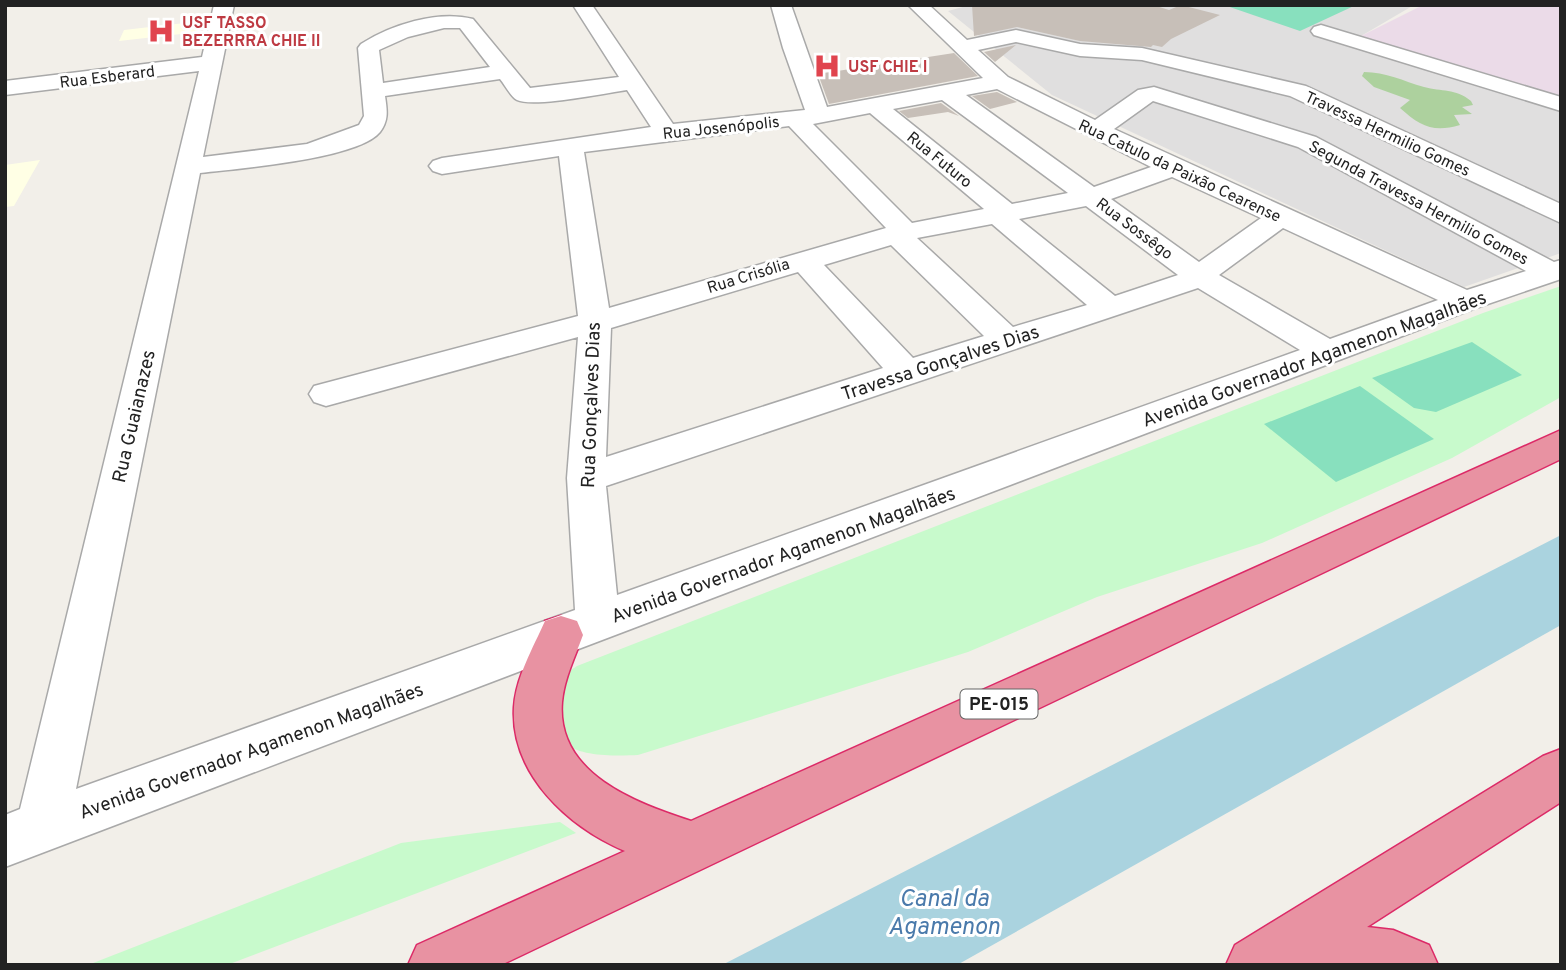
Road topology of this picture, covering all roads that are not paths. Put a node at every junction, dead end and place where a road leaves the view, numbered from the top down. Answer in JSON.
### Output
{"nodes":[{"id":1,"x":224,"y":5,"type":"edge"},
{"id":2,"x":582,"y":5,"type":"edge"},
{"id":3,"x":781,"y":5,"type":"edge"},
{"id":4,"x":930,"y":9,"type":"edge"},
{"id":5,"x":1321,"y":32,"type":"dead end"},
{"id":6,"x":485,"y":43,"type":"junction"},
{"id":7,"x":460,"y":47,"type":"dead end"},
{"id":8,"x":962,"y":48,"type":"junction"},
{"id":9,"x":369,"y":54,"type":"junction"},
{"id":10,"x":396,"y":56,"type":"dead end"},
{"id":11,"x":209,"y":63,"type":"junction"},
{"id":12,"x":505,"y":72,"type":"junction"},
{"id":13,"x":633,"y":82,"type":"junction"},
{"id":14,"x":1000,"y":82,"type":"junction"},
{"id":15,"x":5,"y":88,"type":"edge"},
{"id":16,"x":374,"y":91,"type":"junction"},
{"id":17,"x":948,"y":93,"type":"junction"},
{"id":18,"x":1561,"y":104,"type":"edge"},
{"id":19,"x":876,"y":107,"type":"junction"},
{"id":20,"x":807,"y":117,"type":"junction"},
{"id":21,"x":1096,"y":131,"type":"junction"},
{"id":22,"x":666,"y":132,"type":"junction"},
{"id":23,"x":571,"y":148,"type":"junction"},
{"id":24,"x":442,"y":166,"type":"dead end"},
{"id":25,"x":188,"y":167,"type":"junction"},
{"id":26,"x":1173,"y":168,"type":"junction"},
{"id":27,"x":1092,"y":197,"type":"junction"},
{"id":28,"x":1000,"y":212,"type":"junction"},
{"id":29,"x":1561,"y":215,"type":"edge"},
{"id":30,"x":1279,"y":218,"type":"junction"},
{"id":31,"x":900,"y":233,"type":"junction"},
{"id":32,"x":802,"y":259,"type":"junction"},
{"id":33,"x":1555,"y":271,"type":"edge"},
{"id":34,"x":1199,"y":276,"type":"junction"},
{"id":35,"x":1465,"y":301,"type":"junction"},
{"id":36,"x":1110,"y":308,"type":"junction"},
{"id":37,"x":594,"y":322,"type":"junction"},
{"id":38,"x":1008,"y":341,"type":"junction"},
{"id":39,"x":1329,"y":353,"type":"junction"},
{"id":40,"x":906,"y":372,"type":"junction"},
{"id":41,"x":326,"y":394,"type":"dead end"},
{"id":42,"x":1561,"y":443,"type":"edge"},
{"id":43,"x":586,"y":478,"type":"junction"},
{"id":44,"x":579,"y":628,"type":"junction"},
{"id":45,"x":1561,"y":773,"type":"edge"},
{"id":46,"x":23,"y":834,"type":"edge"},
{"id":47,"x":690,"y":847,"type":"junction"},
{"id":48,"x":1272,"y":954,"type":"edge"},
{"id":49,"x":437,"y":965,"type":"edge"},
{"id":50,"x":1409,"y":965,"type":"edge"}],
"edges":[{"from":1,"to":11,"type":"street","name":"Rua Guaianazes"},
{"from":2,"to":13,"type":"street"},
{"from":3,"to":20,"type":"street"},
{"from":4,"to":8,"type":"street","name":"Rua Catulo da Paixão Cearense"},
{"from":5,"to":18,"type":"street"},
{"from":6,"to":7,"type":"street"},
{"from":6,"to":9,"type":"street"},
{"from":6,"to":12,"type":"street"},
{"from":8,"to":14,"type":"street","name":"Rua Catulo da Paixão Cearense"},
{"from":8,"to":29,"type":"street","name":"Travessa Hermilio Gomes"},
{"from":9,"to":10,"type":"street"},
{"from":9,"to":16,"type":"street"},
{"from":11,"to":15,"type":"street","name":"Rua Esberard"},
{"from":11,"to":25,"type":"street","name":"Rua Guaianazes"},
{"from":12,"to":13,"type":"street"},
{"from":12,"to":16,"type":"street"},
{"from":13,"to":22,"type":"street"},
{"from":14,"to":17,"type":"street","name":"Rua Josenópolis"},
{"from":14,"to":21,"type":"street","name":"Rua Catulo da Paixão Cearense"},
{"from":16,"to":25,"type":"street"},
{"from":17,"to":19,"type":"street","name":"Rua Josenópolis"},
{"from":17,"to":27,"type":"street","name":"Rua Sossêgo"},
{"from":19,"to":20,"type":"street","name":"Rua Josenópolis"},
{"from":19,"to":28,"type":"street","name":"Rua Futuro"},
{"from":20,"to":22,"type":"street","name":"Rua Josenópolis"},
{"from":20,"to":31,"type":"street"},
{"from":21,"to":26,"type":"street","name":"Rua Catulo da Paixão Cearense"},
{"from":21,"to":33,"type":"street","name":"Segunda Travessa Hermilio Gomes"},
{"from":22,"to":23,"type":"street","name":"Rua Josenópolis"},
{"from":23,"to":24,"type":"street","name":"Rua Josenópolis"},
{"from":23,"to":37,"type":"street","name":"Rua Gonçalves Dias"},
{"from":25,"to":46,"type":"street","name":"Rua Guaianazes"},
{"from":26,"to":27,"type":"street","name":"Rua Crisólia"},
{"from":26,"to":30,"type":"street","name":"Rua Catulo da Paixão Cearense"},
{"from":27,"to":28,"type":"street","name":"Rua Crisólia"},
{"from":27,"to":34,"type":"street","name":"Rua Sossêgo"},
{"from":28,"to":31,"type":"street","name":"Rua Crisólia"},
{"from":28,"to":36,"type":"street","name":"Rua Futuro"},
{"from":30,"to":34,"type":"street","name":"Travessa Gonçalves Dias"},
{"from":30,"to":35,"type":"street","name":"Rua Catulo da Paixão Cearense"},
{"from":31,"to":32,"type":"street","name":"Rua Crisólia"},
{"from":31,"to":38,"type":"street"},
{"from":32,"to":37,"type":"street","name":"Rua Crisólia"},
{"from":32,"to":40,"type":"street"},
{"from":33,"to":35,"type":"street","name":"Avenida Governador Agamenon Magalhães"},
{"from":34,"to":36,"type":"street","name":"Travessa Gonçalves Dias"},
{"from":34,"to":39,"type":"street","name":"Rua Sossêgo"},
{"from":35,"to":39,"type":"street","name":"Avenida Governador Agamenon Magalhães"},
{"from":36,"to":38,"type":"street","name":"Travessa Gonçalves Dias"},
{"from":37,"to":41,"type":"street","name":"Rua Crisólia"},
{"from":37,"to":43,"type":"street","name":"Rua Gonçalves Dias"},
{"from":38,"to":40,"type":"street","name":"Travessa Gonçalves Dias"},
{"from":39,"to":44,"type":"street","name":"Avenida Governador Agamenon Magalhães"},
{"from":40,"to":43,"type":"street","name":"Travessa Gonçalves Dias"},
{"from":42,"to":47,"type":"highway","number":"PE-015"},
{"from":43,"to":44,"type":"street","name":"Rua Gonçalves Dias"},
{"from":44,"to":46,"type":"street","name":"Avenida Governador Agamenon Magalhães"},
{"from":44,"to":47,"type":"highway"},
{"from":45,"to":48,"type":"highway"},
{"from":47,"to":49,"type":"highway","number":"PE-015"},
{"from":48,"to":50,"type":"highway"}]}
